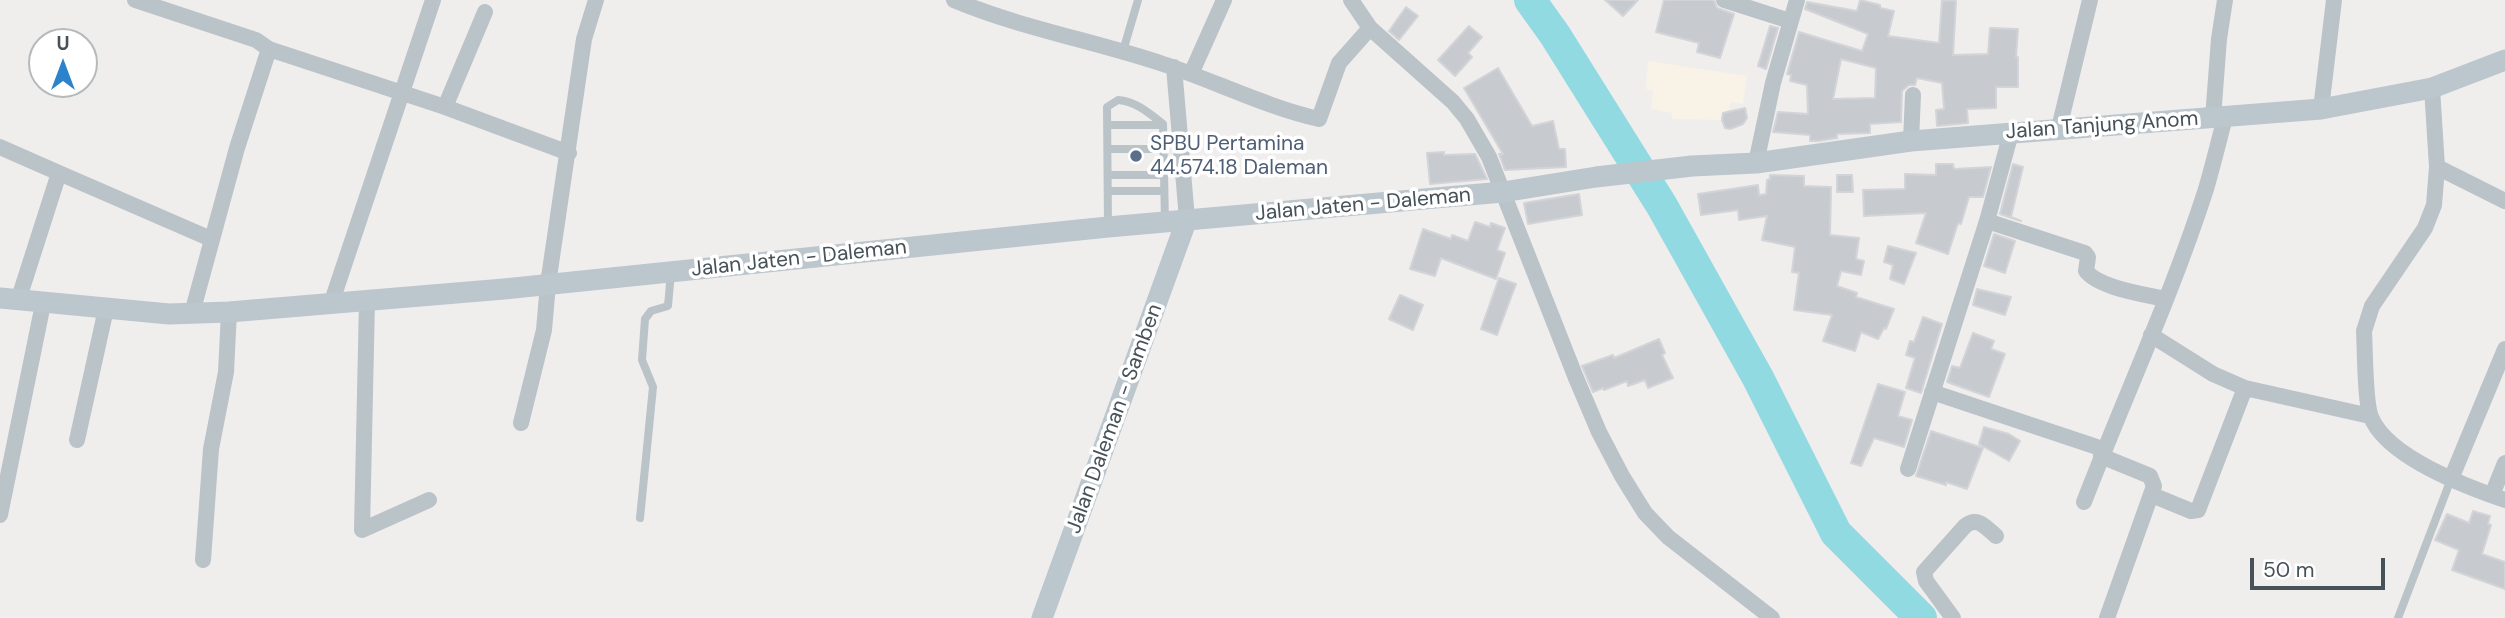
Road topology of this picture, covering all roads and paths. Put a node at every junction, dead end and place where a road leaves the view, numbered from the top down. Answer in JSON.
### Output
{"nodes":[{"id":1,"x":135,"y":0,"type":"edge"},
{"id":2,"x":433,"y":0,"type":"edge"},
{"id":3,"x":596,"y":0,"type":"edge"},
{"id":4,"x":1138,"y":0,"type":"edge"},
{"id":5,"x":1224,"y":0,"type":"edge"},
{"id":6,"x":1351,"y":0,"type":"edge"},
{"id":7,"x":1724,"y":0,"type":"edge"},
{"id":8,"x":1797,"y":0,"type":"edge"},
{"id":9,"x":2090,"y":0,"type":"edge"},
{"id":10,"x":2225,"y":0,"type":"edge"},
{"id":11,"x":2334,"y":0,"type":"edge"},
{"id":12,"x":962,"y":2,"type":"edge"},
{"id":13,"x":485,"y":12,"type":"dead end"},
{"id":14,"x":1790,"y":21,"type":"junction"},
{"id":15,"x":1370,"y":28,"type":"junction"},
{"id":16,"x":269,"y":49,"type":"junction"},
{"id":17,"x":1123,"y":51,"type":"junction"},
{"id":18,"x":2505,"y":60,"type":"edge"},
{"id":19,"x":1174,"y":67,"type":"junction"},
{"id":20,"x":1191,"y":74,"type":"junction"},
{"id":21,"x":2432,"y":88,"type":"junction"},
{"id":22,"x":402,"y":93,"type":"junction"},
{"id":23,"x":1913,"y":95,"type":"dead end"},
{"id":24,"x":445,"y":107,"type":"junction"},
{"id":25,"x":2321,"y":109,"type":"junction"},
{"id":26,"x":2219,"y":117,"type":"junction"},
{"id":27,"x":1108,"y":125,"type":"junction"},
{"id":28,"x":1163,"y":125,"type":"junction"},
{"id":29,"x":2059,"y":128,"type":"junction"},
{"id":30,"x":2011,"y":132,"type":"junction"},
{"id":31,"x":1911,"y":141,"type":"junction"},
{"id":32,"x":0,"y":147,"type":"edge"},
{"id":33,"x":1108,"y":149,"type":"junction"},
{"id":34,"x":1163,"y":149,"type":"junction"},
{"id":35,"x":569,"y":153,"type":"junction"},
{"id":36,"x":1756,"y":163,"type":"junction"},
{"id":37,"x":2437,"y":167,"type":"junction"},
{"id":38,"x":59,"y":173,"type":"junction"},
{"id":39,"x":1108,"y":175,"type":"junction"},
{"id":40,"x":1164,"y":175,"type":"junction"},
{"id":41,"x":1596,"y":177,"type":"joint"},
{"id":42,"x":1108,"y":191,"type":"junction"},
{"id":43,"x":1164,"y":191,"type":"junction"},
{"id":44,"x":1503,"y":192,"type":"junction"},
{"id":45,"x":2505,"y":201,"type":"edge"},
{"id":46,"x":1187,"y":219,"type":"junction"},
{"id":47,"x":1987,"y":221,"type":"junction"},
{"id":48,"x":1165,"y":222,"type":"junction"},
{"id":49,"x":1108,"y":227,"type":"junction"},
{"id":50,"x":211,"y":239,"type":"junction"},
{"id":51,"x":671,"y":272,"type":"junction"},
{"id":52,"x":548,"y":284,"type":"junction"},
{"id":53,"x":2165,"y":299,"type":"junction"},
{"id":54,"x":9,"y":300,"type":"edge"},
{"id":55,"x":367,"y":301,"type":"junction"},
{"id":56,"x":43,"y":304,"type":"junction"},
{"id":57,"x":331,"y":304,"type":"junction"},
{"id":58,"x":107,"y":309,"type":"junction"},
{"id":59,"x":229,"y":312,"type":"junction"},
{"id":60,"x":192,"y":313,"type":"junction"},
{"id":61,"x":2151,"y":335,"type":"junction"},
{"id":62,"x":2505,"y":349,"type":"edge"},
{"id":63,"x":2245,"y":388,"type":"junction"},
{"id":64,"x":1932,"y":392,"type":"junction"},
{"id":65,"x":2370,"y":416,"type":"junction"},
{"id":66,"x":521,"y":423,"type":"dead end"},
{"id":67,"x":77,"y":440,"type":"dead end"},
{"id":68,"x":2102,"y":452,"type":"junction"},
{"id":69,"x":2505,"y":463,"type":"edge"},
{"id":70,"x":1908,"y":469,"type":"dead end"},
{"id":71,"x":2451,"y":479,"type":"junction"},
{"id":72,"x":2152,"y":495,"type":"junction"},
{"id":73,"x":2498,"y":497,"type":"edge"},
{"id":74,"x":429,"y":500,"type":"dead end"},
{"id":75,"x":2084,"y":502,"type":"dead end"},
{"id":76,"x":0,"y":515,"type":"edge"},
{"id":77,"x":640,"y":518,"type":"dead end"},
{"id":78,"x":1996,"y":536,"type":"dead end"},
{"id":79,"x":204,"y":560,"type":"dead end"},
{"id":80,"x":1042,"y":618,"type":"edge"},
{"id":81,"x":1772,"y":618,"type":"edge"},
{"id":82,"x":1952,"y":618,"type":"edge"},
{"id":83,"x":2107,"y":618,"type":"edge"},
{"id":84,"x":2398,"y":618,"type":"edge"}],
"edges":[{"from":1,"to":16,"type":"street"},
{"from":2,"to":22,"type":"street"},
{"from":3,"to":35,"type":"street"},
{"from":4,"to":17,"type":"lane"},
{"from":5,"to":20,"type":"street"},
{"from":6,"to":15,"type":"street"},
{"from":7,"to":14,"type":"street"},
{"from":8,"to":14,"type":"street"},
{"from":9,"to":29,"type":"street"},
{"from":10,"to":26,"type":"street"},
{"from":11,"to":25,"type":"street"},
{"from":12,"to":17,"type":"street"},
{"from":13,"to":24,"type":"street"},
{"from":14,"to":36,"type":"street"},
{"from":15,"to":20,"type":"street"},
{"from":15,"to":44,"type":"street"},
{"from":16,"to":22,"type":"street"},
{"from":16,"to":50,"type":"street"},
{"from":17,"to":19,"type":"street"},
{"from":18,"to":21,"type":"main road","name":"Jalan Tanjung Anom"},
{"from":19,"to":20,"type":"street"},
{"from":19,"to":46,"type":"street"},
{"from":21,"to":25,"type":"main road","name":"Jalan Tanjung Anom"},
{"from":21,"to":37,"type":"street"},
{"from":22,"to":24,"type":"street"},
{"from":22,"to":57,"type":"street"},
{"from":23,"to":31,"type":"street"},
{"from":24,"to":35,"type":"street"},
{"from":25,"to":26,"type":"main road","name":"Jalan Tanjung Anom"},
{"from":26,"to":29,"type":"main road","name":"Jalan Tanjung Anom"},
{"from":26,"to":53,"type":"street"},
{"from":27,"to":28,"type":"lane"},
{"from":27,"to":28,"type":"lane"},
{"from":27,"to":33,"type":"lane"},
{"from":28,"to":34,"type":"lane"},
{"from":29,"to":30,"type":"main road","name":"Jalan Tanjung Anom"},
{"from":30,"to":31,"type":"main road","name":"Jalan Tanjung Anom"},
{"from":30,"to":47,"type":"street"},
{"from":31,"to":36,"type":"main road","name":"Jalan Tanjung Anom"},
{"from":32,"to":38,"type":"street"},
{"from":33,"to":34,"type":"lane"},
{"from":33,"to":39,"type":"lane"},
{"from":34,"to":40,"type":"lane"},
{"from":35,"to":52,"type":"street"},
{"from":36,"to":41,"type":"main road","name":"Jalan Tanjung Anom"},
{"from":37,"to":45,"type":"street"},
{"from":37,"to":65,"type":"street"},
{"from":38,"to":50,"type":"street"},
{"from":38,"to":54,"type":"street"},
{"from":39,"to":40,"type":"lane"},
{"from":39,"to":42,"type":"lane"},
{"from":40,"to":43,"type":"lane"},
{"from":41,"to":44,"type":"main road","name":"Jalan Jaten - Daleman"},
{"from":42,"to":43,"type":"lane"},
{"from":42,"to":49,"type":"lane"},
{"from":43,"to":48,"type":"lane"},
{"from":44,"to":46,"type":"main road","name":"Jalan Jaten - Daleman"},
{"from":44,"to":81,"type":"street"},
{"from":46,"to":48,"type":"main road","name":"Jalan Jaten - Daleman"},
{"from":46,"to":80,"type":"main road","name":"Jalan Daleman - Samben"},
{"from":47,"to":53,"type":"street"},
{"from":47,"to":64,"type":"street"},
{"from":48,"to":49,"type":"main road","name":"Jalan Jaten - Daleman"},
{"from":49,"to":51,"type":"main road","name":"Jalan Jaten - Daleman"},
{"from":50,"to":60,"type":"street"},
{"from":51,"to":52,"type":"main road","name":"Jalan Jaten - Daleman"},
{"from":51,"to":77,"type":"lane"},
{"from":52,"to":55,"type":"main road","name":"Jalan Jaten - Daleman"},
{"from":52,"to":66,"type":"street"},
{"from":53,"to":61,"type":"street"},
{"from":54,"to":56,"type":"main road","name":"Jalan Jaten - Daleman"},
{"from":55,"to":57,"type":"main road","name":"Jalan Jaten - Daleman"},
{"from":55,"to":74,"type":"street"},
{"from":56,"to":58,"type":"main road","name":"Jalan Jaten - Daleman"},
{"from":56,"to":76,"type":"street"},
{"from":57,"to":59,"type":"main road","name":"Jalan Jaten - Daleman"},
{"from":58,"to":60,"type":"main road","name":"Jalan Jaten - Daleman"},
{"from":58,"to":67,"type":"street"},
{"from":59,"to":60,"type":"main road","name":"Jalan Jaten - Daleman"},
{"from":59,"to":79,"type":"street"},
{"from":61,"to":63,"type":"street"},
{"from":61,"to":68,"type":"street"},
{"from":62,"to":71,"type":"street"},
{"from":63,"to":65,"type":"street"},
{"from":63,"to":72,"type":"street"},
{"from":64,"to":68,"type":"street"},
{"from":64,"to":70,"type":"street"},
{"from":65,"to":71,"type":"street"},
{"from":68,"to":72,"type":"street"},
{"from":68,"to":75,"type":"street"},
{"from":69,"to":73,"type":"street"},
{"from":71,"to":73,"type":"street"},
{"from":71,"to":84,"type":"lane"},
{"from":72,"to":83,"type":"street"},
{"from":78,"to":82,"type":"street"}]}
